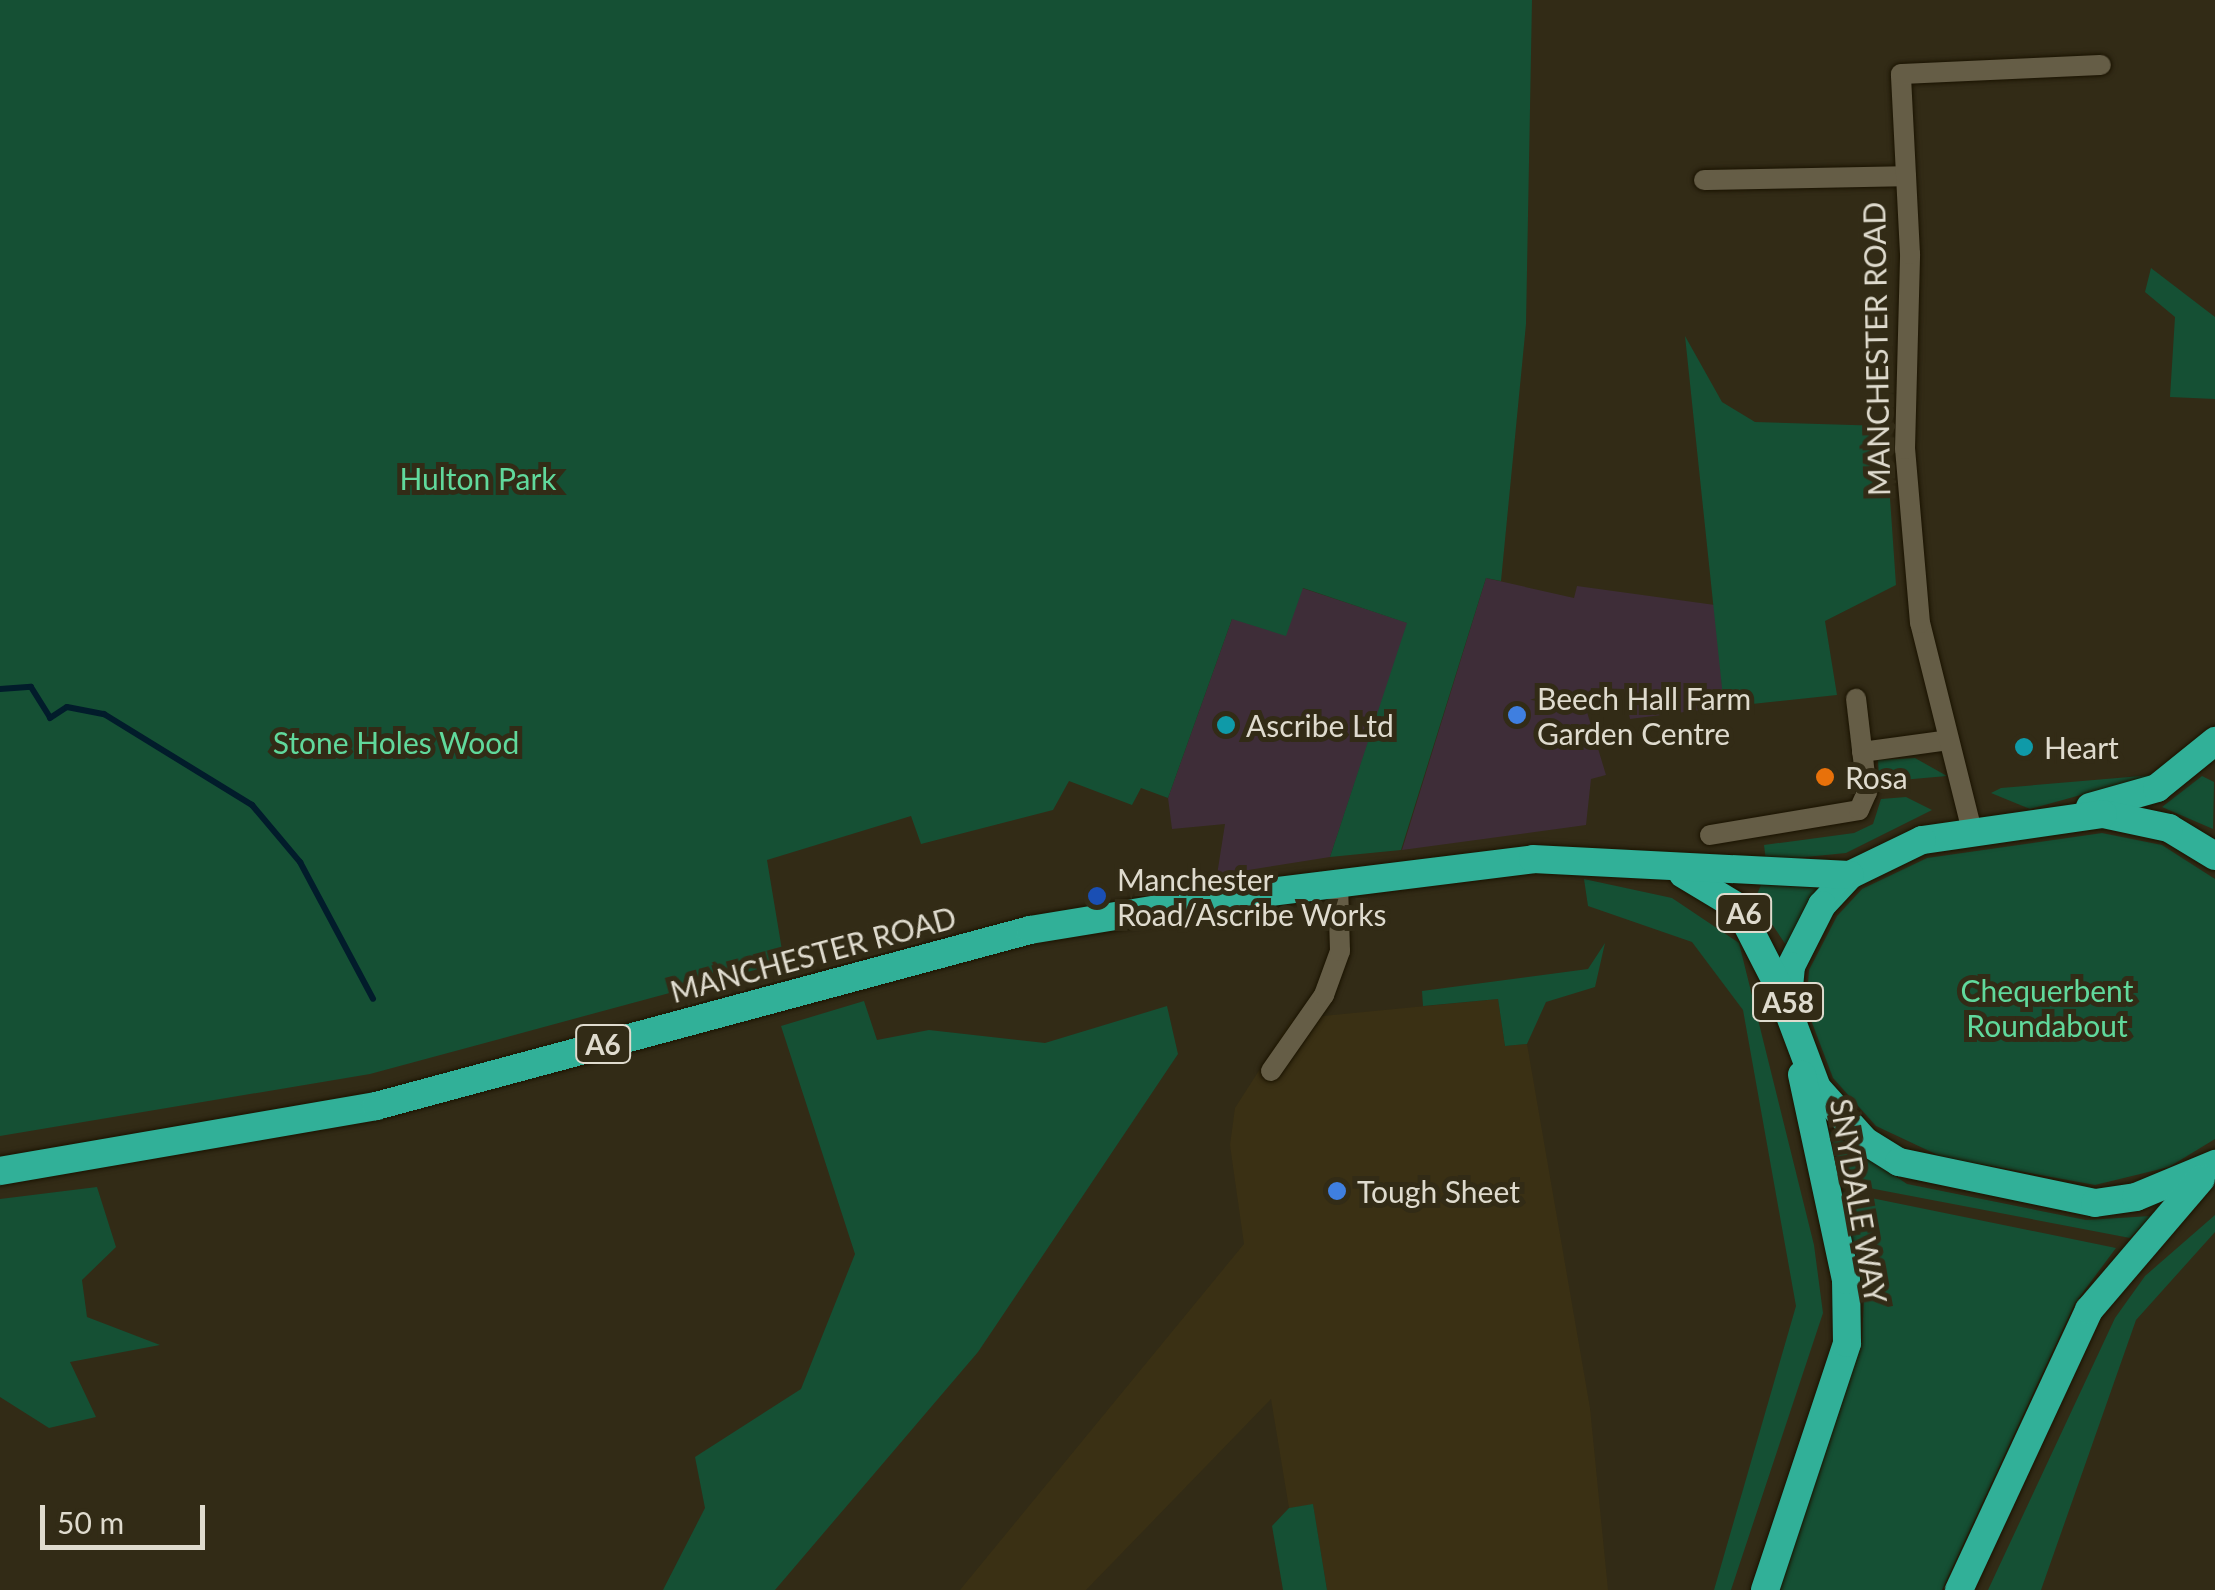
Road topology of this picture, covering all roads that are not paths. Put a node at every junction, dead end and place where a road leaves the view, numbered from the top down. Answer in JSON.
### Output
{"nodes":[{"id":1,"x":2100,"y":65,"type":"dead end"},
{"id":2,"x":1906,"y":176,"type":"junction"},
{"id":3,"x":1704,"y":180,"type":"dead end"},
{"id":4,"x":1856,"y":699,"type":"dead end"},
{"id":5,"x":1948,"y":740,"type":"junction"},
{"id":6,"x":2215,"y":741,"type":"edge"},
{"id":7,"x":1862,"y":752,"type":"junction"},
{"id":8,"x":2055,"y":817,"type":"junction"},
{"id":9,"x":1972,"y":830,"type":"junction"},
{"id":10,"x":1710,"y":835,"type":"dead end"},
{"id":11,"x":2215,"y":856,"type":"edge"},
{"id":12,"x":1652,"y":864,"type":"junction"},
{"id":13,"x":1850,"y":875,"type":"junction"},
{"id":14,"x":1338,"y":884,"type":"junction"},
{"id":15,"x":1788,"y":1008,"type":"junction"},
{"id":16,"x":1797,"y":1050,"type":"junction"},
{"id":17,"x":1271,"y":1071,"type":"dead end"},
{"id":18,"x":2213,"y":1165,"type":"edge"},
{"id":19,"x":0,"y":1171,"type":"edge"},
{"id":20,"x":1765,"y":1590,"type":"edge"},
{"id":21,"x":1959,"y":1590,"type":"edge"}],
"edges":[{"from":1,"to":2,"type":"street","name":"MANCHESTER ROAD"},
{"from":2,"to":3,"type":"street"},
{"from":2,"to":5,"type":"street","name":"MANCHESTER ROAD"},
{"from":4,"to":7,"type":"street"},
{"from":5,"to":7,"type":"street"},
{"from":5,"to":9,"type":"street","name":"MANCHESTER ROAD"},
{"from":6,"to":8,"type":"highway","number":"A58"},
{"from":7,"to":10,"type":"street"},
{"from":8,"to":9,"type":"highway","number":"A58"},
{"from":8,"to":11,"type":"highway","number":"A58"},
{"from":9,"to":13,"type":"highway","number":"A58"},
{"from":12,"to":13,"type":"highway","name":"MANCHESTER ROAD","number":"A6"},
{"from":12,"to":14,"type":"highway","name":"MANCHESTER ROAD","number":"A6"},
{"from":12,"to":15,"type":"highway","name":"MANCHESTER ROAD","number":"A6"},
{"from":13,"to":15,"type":"highway","number":"A58"},
{"from":14,"to":17,"type":"street"},
{"from":14,"to":19,"type":"highway","name":"MANCHESTER ROAD","number":"A6"},
{"from":15,"to":16,"type":"highway","number":"A58"},
{"from":16,"to":18,"type":"highway","number":"A58"},
{"from":16,"to":20,"type":"highway","name":"SNYDALE WAY","number":"A58"},
{"from":18,"to":21,"type":"highway","number":"A58"}]}
